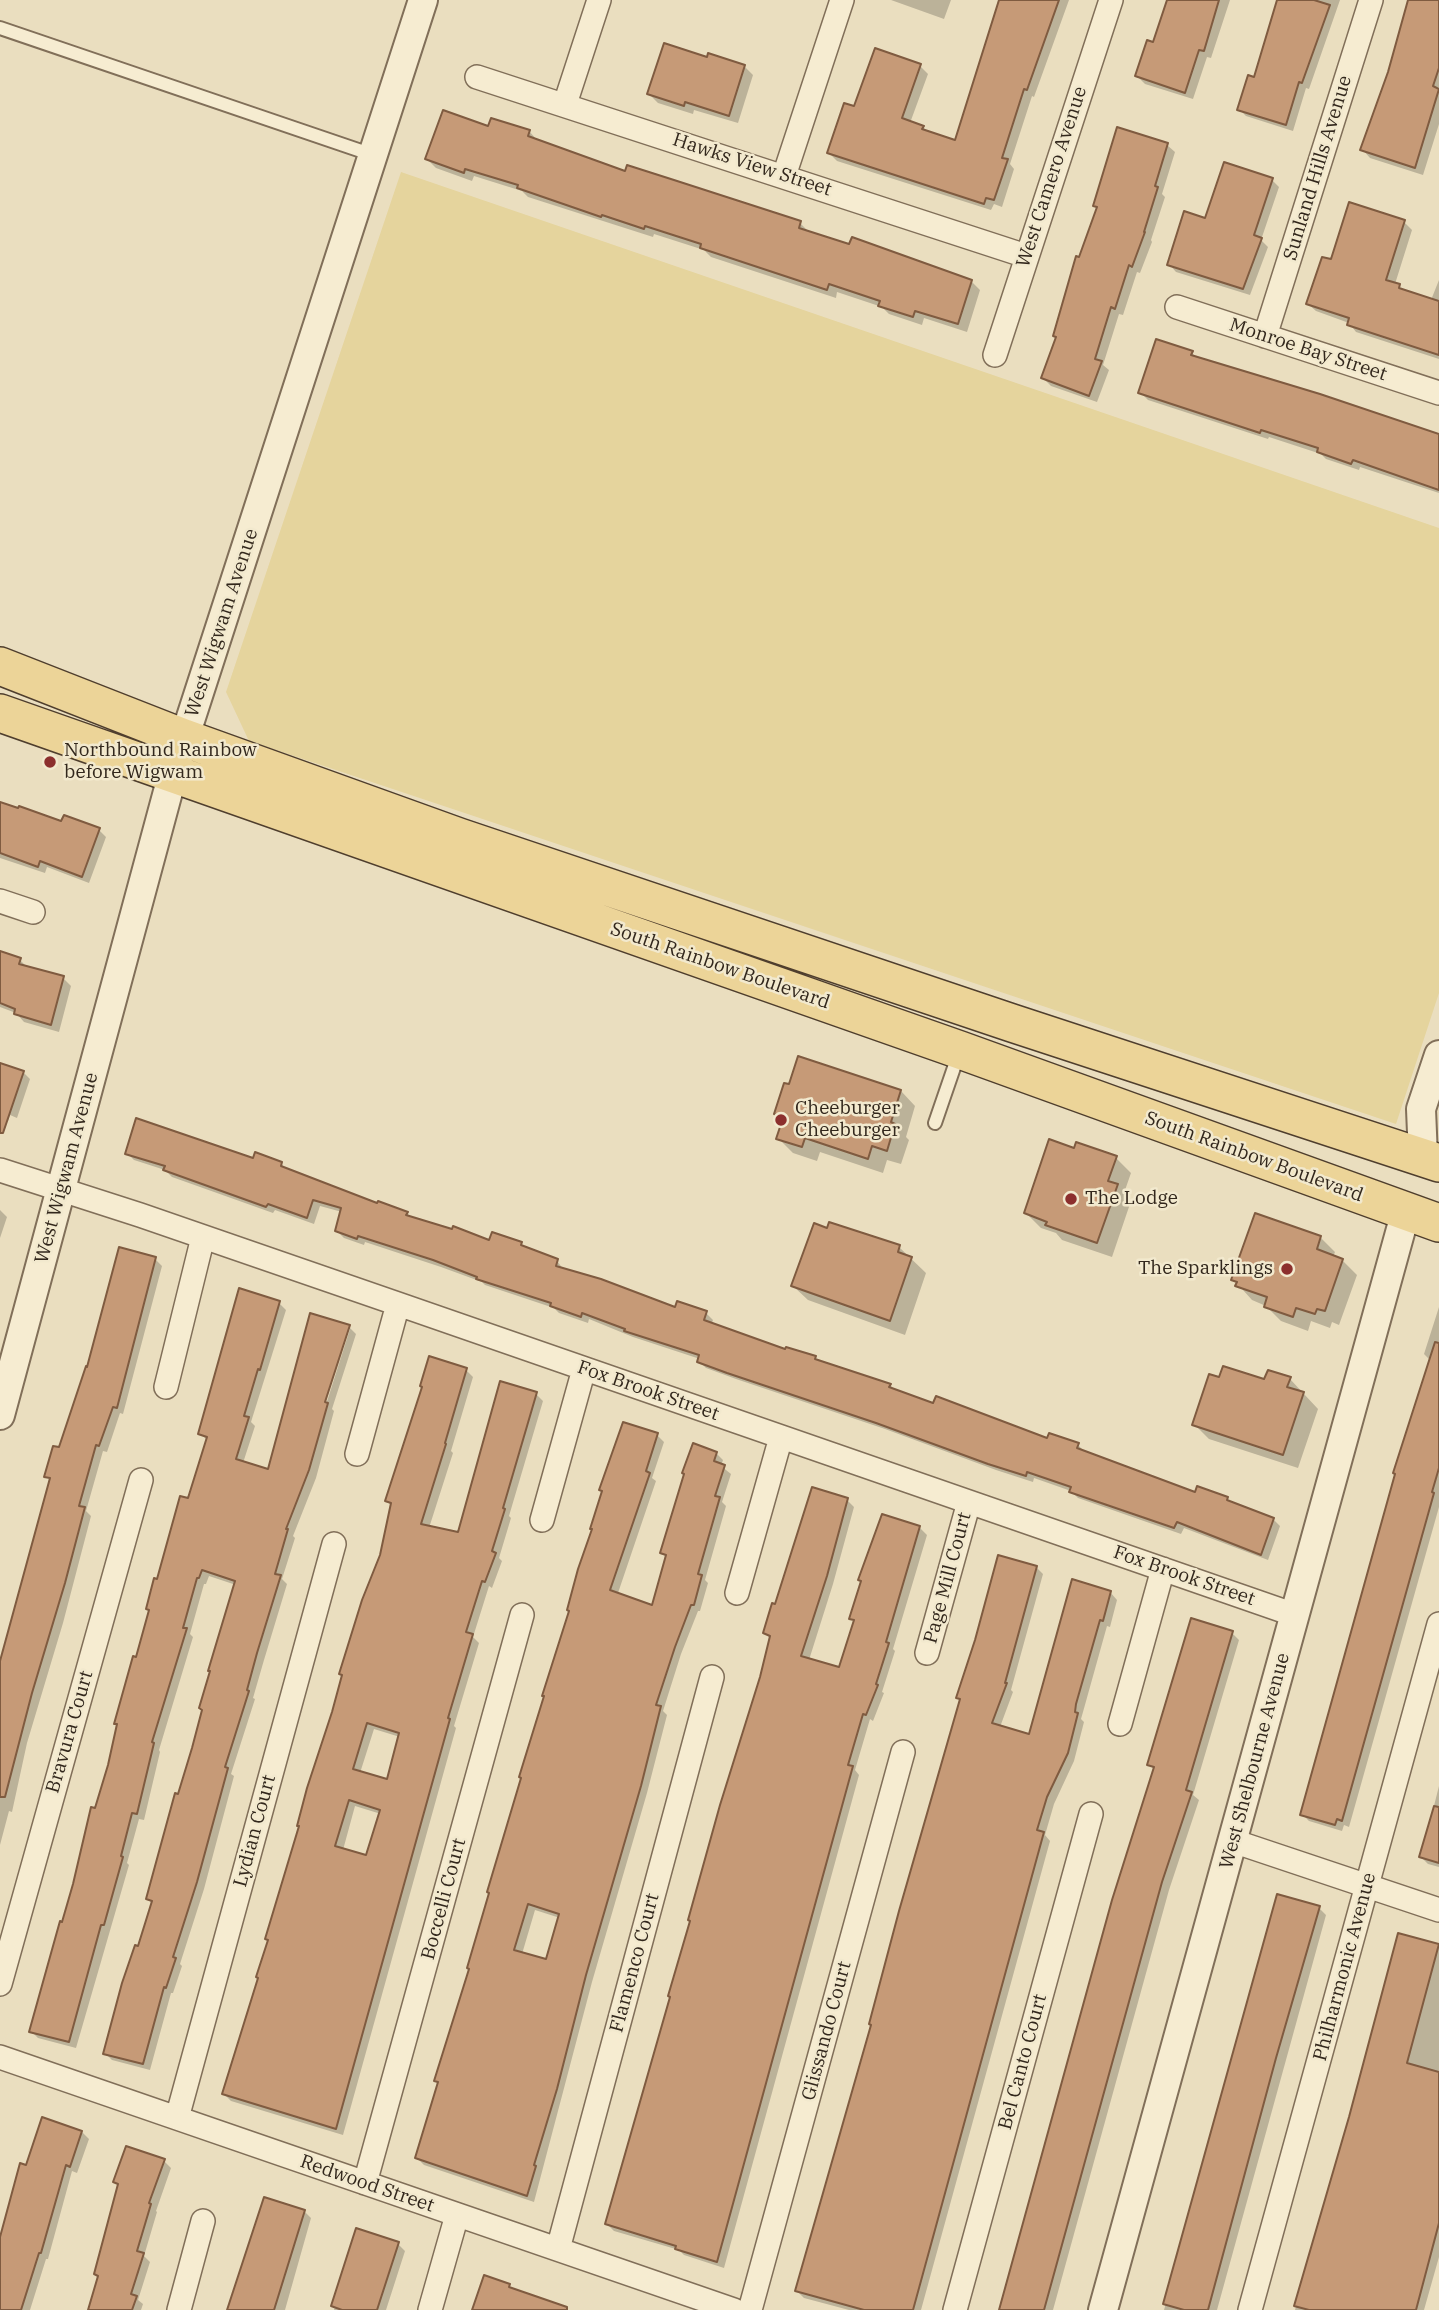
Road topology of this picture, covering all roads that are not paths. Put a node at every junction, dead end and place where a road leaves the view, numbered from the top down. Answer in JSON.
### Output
{"nodes":[{"id":1,"x":423,"y":0,"type":"edge"},
{"id":2,"x":600,"y":0,"type":"edge"},
{"id":3,"x":842,"y":0,"type":"edge"},
{"id":4,"x":1111,"y":0,"type":"edge"},
{"id":5,"x":1371,"y":0,"type":"edge"},
{"id":6,"x":0,"y":28,"type":"edge"},
{"id":7,"x":477,"y":77,"type":"dead end"},
{"id":8,"x":565,"y":104,"type":"junction"},
{"id":9,"x":373,"y":155,"type":"junction"},
{"id":10,"x":784,"y":176,"type":"junction"},
{"id":11,"x":1026,"y":256,"type":"junction"},
{"id":12,"x":1177,"y":307,"type":"dead end"},
{"id":13,"x":1265,"y":336,"type":"junction"},
{"id":14,"x":995,"y":355,"type":"dead end"},
{"id":15,"x":1439,"y":393,"type":"edge"},
{"id":16,"x":0,"y":666,"type":"edge"},
{"id":17,"x":0,"y":713,"type":"edge"},
{"id":18,"x":184,"y":738,"type":"junction"},
{"id":19,"x":173,"y":773,"type":"junction"},
{"id":20,"x":0,"y":901,"type":"edge"},
{"id":21,"x":33,"y":912,"type":"dead end"},
{"id":22,"x":597,"y":923,"type":"junction"},
{"id":23,"x":777,"y":945,"type":"junction"},
{"id":24,"x":804,"y":995,"type":"junction"},
{"id":25,"x":1012,"y":1024,"type":"junction"},
{"id":26,"x":960,"y":1050,"type":"junction"},
{"id":27,"x":1439,"y":1055,"type":"edge"},
{"id":28,"x":935,"y":1122,"type":"dead end"},
{"id":29,"x":1212,"y":1142,"type":"junction"},
{"id":30,"x":1434,"y":1151,"type":"edge"},
{"id":31,"x":0,"y":1170,"type":"edge"},
{"id":32,"x":61,"y":1191,"type":"junction"},
{"id":33,"x":1439,"y":1194,"type":"edge"},
{"id":34,"x":1422,"y":1217,"type":"edge"},
{"id":35,"x":203,"y":1237,"type":"junction"},
{"id":36,"x":398,"y":1304,"type":"junction"},
{"id":37,"x":584,"y":1369,"type":"junction"},
{"id":38,"x":166,"y":1387,"type":"dead end"},
{"id":39,"x":0,"y":1415,"type":"edge"},
{"id":40,"x":781,"y":1437,"type":"junction"},
{"id":41,"x":357,"y":1454,"type":"dead end"},
{"id":42,"x":141,"y":1480,"type":"dead end"},
{"id":43,"x":969,"y":1502,"type":"junction"},
{"id":44,"x":542,"y":1520,"type":"dead end"},
{"id":45,"x":334,"y":1544,"type":"dead end"},
{"id":46,"x":1163,"y":1569,"type":"junction"},
{"id":47,"x":737,"y":1593,"type":"dead end"},
{"id":48,"x":522,"y":1615,"type":"dead end"},
{"id":49,"x":1295,"y":1615,"type":"junction"},
{"id":50,"x":1439,"y":1624,"type":"edge"},
{"id":51,"x":927,"y":1653,"type":"dead end"},
{"id":52,"x":712,"y":1678,"type":"dead end"},
{"id":53,"x":1120,"y":1724,"type":"dead end"},
{"id":54,"x":904,"y":1752,"type":"dead end"},
{"id":55,"x":1090,"y":1814,"type":"dead end"},
{"id":56,"x":1233,"y":1841,"type":"junction"},
{"id":57,"x":1367,"y":1885,"type":"junction"},
{"id":58,"x":1439,"y":1910,"type":"edge"},
{"id":59,"x":0,"y":1984,"type":"edge"},
{"id":60,"x":0,"y":2057,"type":"edge"},
{"id":61,"x":177,"y":2118,"type":"junction"},
{"id":62,"x":365,"y":2183,"type":"junction"},
{"id":63,"x":457,"y":2215,"type":"junction"},
{"id":64,"x":203,"y":2221,"type":"dead end"},
{"id":65,"x":558,"y":2249,"type":"junction"},
{"id":66,"x":179,"y":2310,"type":"edge"},
{"id":67,"x":430,"y":2310,"type":"edge"},
{"id":68,"x":734,"y":2310,"type":"edge"},
{"id":69,"x":750,"y":2310,"type":"edge"},
{"id":70,"x":955,"y":2310,"type":"edge"},
{"id":71,"x":1103,"y":2310,"type":"edge"},
{"id":72,"x":1250,"y":2310,"type":"edge"}],
"edges":[{"from":1,"to":9,"type":"street","name":"West Wigwam Avenue"},
{"from":2,"to":8,"type":"street"},
{"from":3,"to":10,"type":"street"},
{"from":4,"to":11,"type":"street","name":"West Camero Avenue"},
{"from":5,"to":13,"type":"street","name":"Sunland Hills Avenue"},
{"from":6,"to":9,"type":"lane"},
{"from":7,"to":8,"type":"street","name":"Hawks View Street"},
{"from":8,"to":10,"type":"street","name":"Hawks View Street"},
{"from":9,"to":18,"type":"street","name":"West Wigwam Avenue"},
{"from":10,"to":11,"type":"street","name":"Hawks View Street"},
{"from":11,"to":14,"type":"street","name":"West Camero Avenue"},
{"from":12,"to":13,"type":"street","name":"Monroe Bay Street"},
{"from":13,"to":15,"type":"street","name":"Monroe Bay Street"},
{"from":16,"to":18,"type":"main road","name":"South Rainbow Boulevard"},
{"from":17,"to":19,"type":"main road","name":"South Rainbow Boulevard"},
{"from":18,"to":19,"type":"street","name":"West Wigwam Avenue"},
{"from":18,"to":23,"type":"main road","name":"South Rainbow Boulevard"},
{"from":19,"to":22,"type":"main road","name":"South Rainbow Boulevard"},
{"from":19,"to":32,"type":"street","name":"West Wigwam Avenue"},
{"from":20,"to":21,"type":"street"},
{"from":22,"to":23,"type":"main road"},
{"from":22,"to":24,"type":"main road","name":"South Rainbow Boulevard"},
{"from":23,"to":25,"type":"main road","name":"South Rainbow Boulevard"},
{"from":24,"to":25,"type":"main road"},
{"from":24,"to":26,"type":"main road","name":"South Rainbow Boulevard"},
{"from":25,"to":30,"type":"main road","name":"South Rainbow Boulevard"},
{"from":26,"to":28,"type":"lane"},
{"from":26,"to":29,"type":"main road","name":"South Rainbow Boulevard"},
{"from":27,"to":30,"type":"street"},
{"from":29,"to":30,"type":"main road"},
{"from":29,"to":34,"type":"main road","name":"South Rainbow Boulevard"},
{"from":31,"to":32,"type":"street","name":"Fox Brook Street"},
{"from":32,"to":35,"type":"street","name":"Fox Brook Street"},
{"from":32,"to":39,"type":"street","name":"West Wigwam Avenue"},
{"from":33,"to":34,"type":"main road"},
{"from":34,"to":49,"type":"street","name":"West Shelbourne Avenue"},
{"from":35,"to":36,"type":"street","name":"Fox Brook Street"},
{"from":35,"to":38,"type":"street"},
{"from":36,"to":37,"type":"street","name":"Fox Brook Street"},
{"from":36,"to":41,"type":"street"},
{"from":37,"to":40,"type":"street","name":"Fox Brook Street"},
{"from":37,"to":44,"type":"street"},
{"from":40,"to":43,"type":"street","name":"Fox Brook Street"},
{"from":40,"to":47,"type":"street"},
{"from":42,"to":59,"type":"street","name":"Bravura Court"},
{"from":43,"to":46,"type":"street","name":"Fox Brook Street"},
{"from":43,"to":51,"type":"street","name":"Page Mill Court"},
{"from":45,"to":61,"type":"street","name":"Lydian Court"},
{"from":46,"to":49,"type":"street","name":"Fox Brook Street"},
{"from":46,"to":53,"type":"street"},
{"from":48,"to":62,"type":"street","name":"Boccelli Court"},
{"from":49,"to":56,"type":"street","name":"West Shelbourne Avenue"},
{"from":50,"to":57,"type":"street","name":"Philharmonic Avenue"},
{"from":52,"to":65,"type":"street","name":"Flamenco Court"},
{"from":54,"to":69,"type":"street","name":"Glissando Court"},
{"from":55,"to":70,"type":"street","name":"Bel Canto Court"},
{"from":56,"to":57,"type":"street"},
{"from":56,"to":71,"type":"street","name":"West Shelbourne Avenue"},
{"from":57,"to":58,"type":"street"},
{"from":57,"to":72,"type":"street","name":"Philharmonic Avenue"},
{"from":60,"to":61,"type":"street","name":"Redwood Street"},
{"from":61,"to":62,"type":"street","name":"Redwood Street"},
{"from":62,"to":63,"type":"street","name":"Redwood Street"},
{"from":63,"to":65,"type":"street","name":"Redwood Street"},
{"from":63,"to":67,"type":"street"},
{"from":64,"to":66,"type":"street"},
{"from":65,"to":68,"type":"street","name":"Redwood Street"}]}
